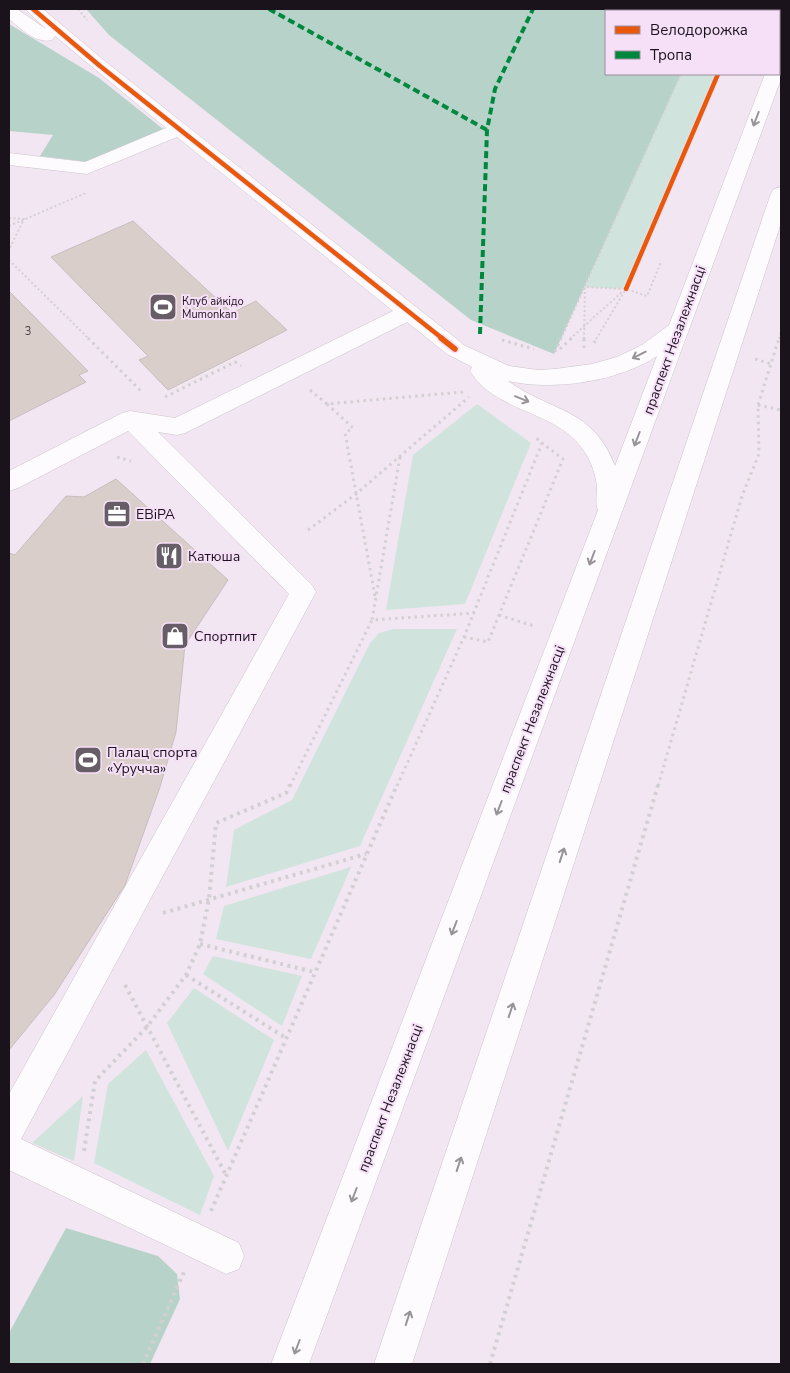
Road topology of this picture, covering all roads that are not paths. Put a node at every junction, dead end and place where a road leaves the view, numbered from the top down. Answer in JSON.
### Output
{"nodes":[{"id":1,"x":33,"y":9,"type":"edge"},
{"id":2,"x":9,"y":11,"type":"edge"},
{"id":3,"x":100,"y":66,"type":"junction"},
{"id":4,"x":774,"y":75,"type":"edge"},
{"id":5,"x":179,"y":129,"type":"junction"},
{"id":6,"x":9,"y":159,"type":"edge"},
{"id":7,"x":781,"y":193,"type":"edge"},
{"id":8,"x":408,"y":312,"type":"junction"},
{"id":9,"x":679,"y":328,"type":"junction"},
{"id":10,"x":455,"y":349,"type":"junction"},
{"id":11,"x":130,"y":419,"type":"junction"},
{"id":12,"x":9,"y":482,"type":"edge"},
{"id":13,"x":610,"y":512,"type":"junction"},
{"id":14,"x":9,"y":1127,"type":"edge"},
{"id":15,"x":9,"y":1152,"type":"edge"},
{"id":16,"x":212,"y":1249,"type":"road end"},
{"id":17,"x":290,"y":1364,"type":"edge"},
{"id":18,"x":393,"y":1364,"type":"edge"}],
"edges":[{"from":1,"to":3,"type":"main road"},
{"from":2,"to":3,"type":"main road"},
{"from":3,"to":5,"type":"main road"},
{"from":4,"to":9,"type":"main road","name":"праспект Незалежнасці","one_way":true},
{"from":5,"to":6,"type":"main road"},
{"from":5,"to":8,"type":"main road"},
{"from":18,"to":7,"type":"main road","one_way":true},
{"from":8,"to":10,"type":"main road"},
{"from":8,"to":11,"type":"main road"},
{"from":9,"to":10,"type":"main road","one_way":true},
{"from":9,"to":13,"type":"main road","name":"праспект Незалежнасці","one_way":true},
{"from":10,"to":13,"type":"main road","one_way":true},
{"from":11,"to":12,"type":"main road"},
{"from":11,"to":14,"type":"main road"},
{"from":13,"to":17,"type":"main road","name":"праспект Незалежнасці","one_way":true},
{"from":15,"to":16,"type":"main road"}]}
